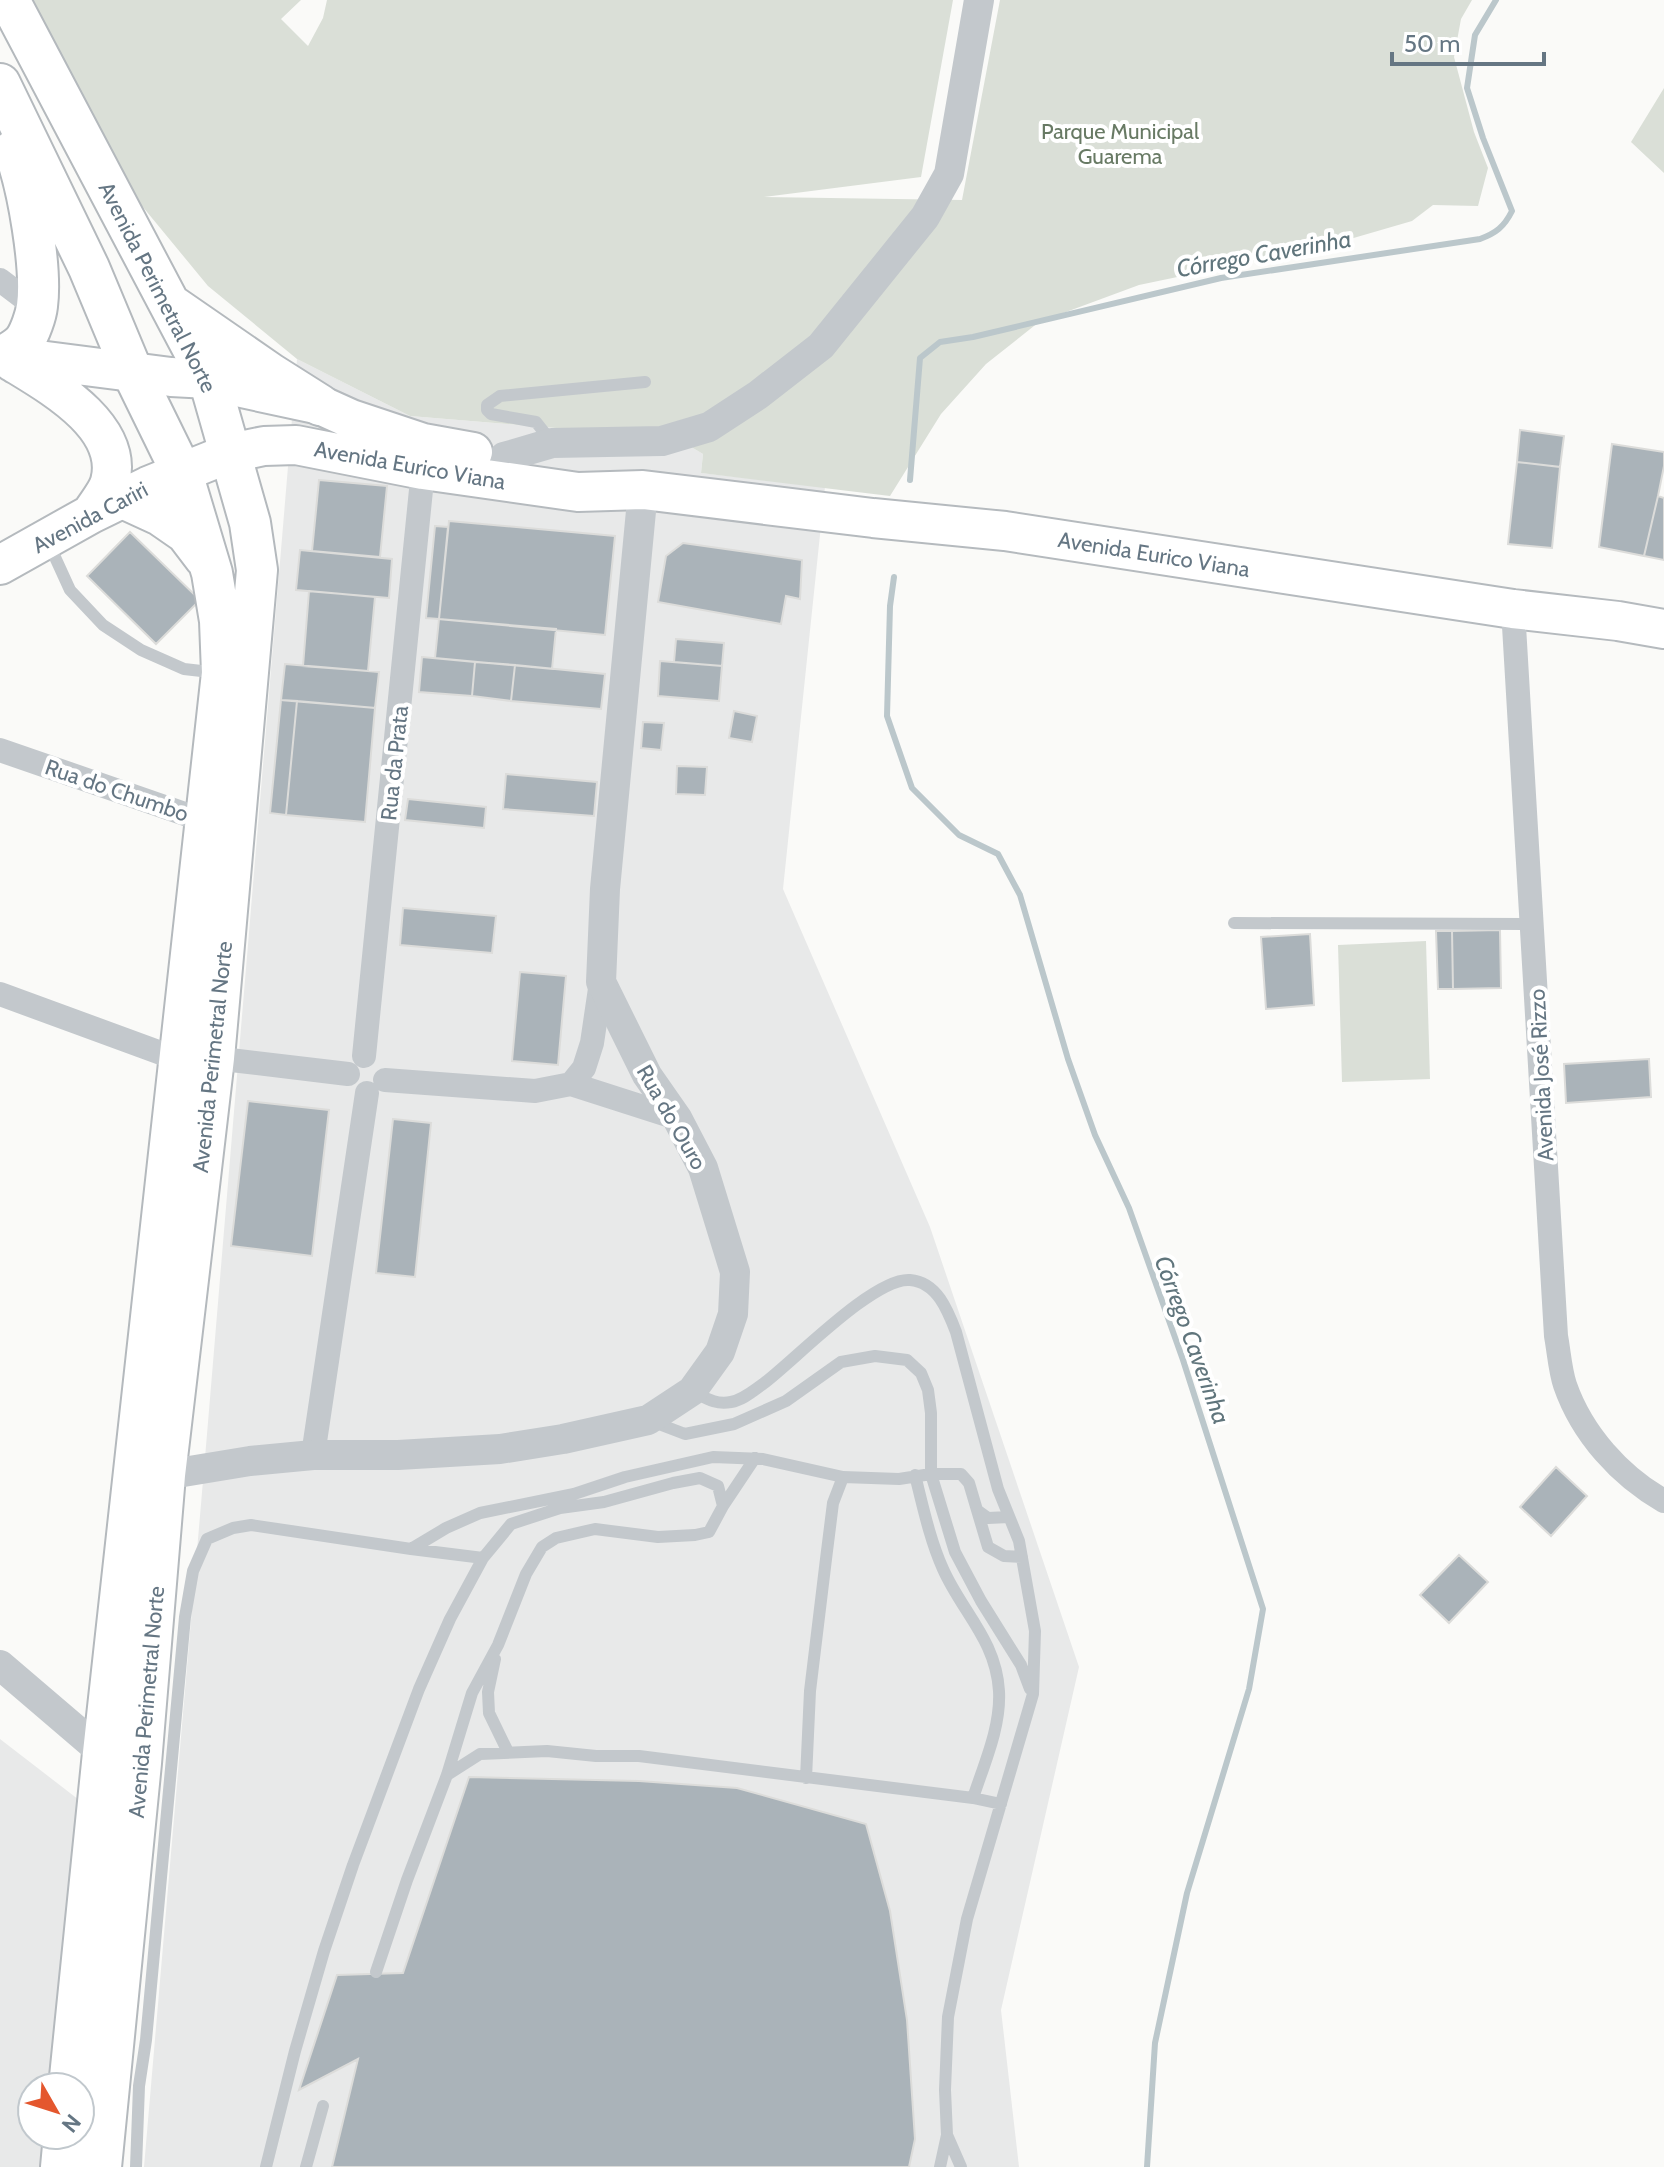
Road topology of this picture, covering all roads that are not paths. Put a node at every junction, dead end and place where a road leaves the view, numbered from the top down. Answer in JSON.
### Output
{"nodes":[{"id":1,"x":9,"y":0,"type":"edge"},
{"id":2,"x":979,"y":0,"type":"edge"},
{"id":3,"x":0,"y":84,"type":"edge"},
{"id":4,"x":0,"y":117,"type":"edge"},
{"id":5,"x":0,"y":178,"type":"edge"},
{"id":6,"x":31,"y":220,"type":"junction"},
{"id":7,"x":0,"y":280,"type":"edge"},
{"id":8,"x":169,"y":303,"type":"junction"},
{"id":9,"x":37,"y":308,"type":"junction"},
{"id":10,"x":2,"y":356,"type":"edge"},
{"id":11,"x":132,"y":371,"type":"junction"},
{"id":12,"x":209,"y":379,"type":"junction"},
{"id":13,"x":645,"y":382,"type":"dead end"},
{"id":14,"x":320,"y":405,"type":"junction"},
{"id":15,"x":552,"y":443,"type":"junction"},
{"id":16,"x":230,"y":453,"type":"junction"},
{"id":17,"x":504,"y":457,"type":"junction"},
{"id":18,"x":423,"y":470,"type":"junction"},
{"id":19,"x":182,"y":473,"type":"junction"},
{"id":20,"x":643,"y":490,"type":"junction"},
{"id":21,"x":107,"y":506,"type":"junction"},
{"id":22,"x":47,"y":539,"type":"junction"},
{"id":23,"x":209,"y":564,"type":"junction"},
{"id":24,"x":0,"y":565,"type":"edge"},
{"id":25,"x":1513,"y":609,"type":"junction"},
{"id":26,"x":1664,"y":629,"type":"edge"},
{"id":27,"x":222,"y":673,"type":"junction"},
{"id":28,"x":0,"y":750,"type":"edge"},
{"id":29,"x":220,"y":822,"type":"junction"},
{"id":30,"x":1234,"y":923,"type":"dead end"},
{"id":31,"x":1532,"y":924,"type":"junction"},
{"id":32,"x":601,"y":982,"type":"junction"},
{"id":33,"x":0,"y":994,"type":"edge"},
{"id":34,"x":197,"y":1059,"type":"junction"},
{"id":35,"x":356,"y":1065,"type":"junction"},
{"id":36,"x":571,"y":1084,"type":"junction"},
{"id":37,"x":376,"y":1086,"type":"junction"},
{"id":38,"x":677,"y":1118,"type":"junction"},
{"id":39,"x":692,"y":1391,"type":"junction"},
{"id":40,"x":648,"y":1420,"type":"junction"},
{"id":41,"x":313,"y":1455,"type":"junction"},
{"id":42,"x":755,"y":1458,"type":"junction"},
{"id":43,"x":931,"y":1474,"type":"junction"},
{"id":44,"x":165,"y":1475,"type":"junction"},
{"id":45,"x":915,"y":1475,"type":"junction"},
{"id":46,"x":843,"y":1477,"type":"junction"},
{"id":47,"x":1664,"y":1501,"type":"edge"},
{"id":48,"x":504,"y":1506,"type":"junction"},
{"id":49,"x":723,"y":1506,"type":"junction"},
{"id":50,"x":977,"y":1510,"type":"junction"},
{"id":51,"x":1009,"y":1517,"type":"junction"},
{"id":52,"x":511,"y":1524,"type":"junction"},
{"id":53,"x":411,"y":1549,"type":"junction"},
{"id":54,"x":1022,"y":1557,"type":"junction"},
{"id":55,"x":483,"y":1558,"type":"junction"},
{"id":56,"x":498,"y":1645,"type":"junction"},
{"id":57,"x":0,"y":1665,"type":"edge"},
{"id":58,"x":1033,"y":1694,"type":"junction"},
{"id":59,"x":508,"y":1752,"type":"junction"},
{"id":60,"x":103,"y":1753,"type":"junction"},
{"id":61,"x":141,"y":1763,"type":"junction"},
{"id":62,"x":447,"y":1775,"type":"junction"},
{"id":63,"x":806,"y":1778,"type":"junction"},
{"id":64,"x":973,"y":1798,"type":"junction"},
{"id":65,"x":1001,"y":1804,"type":"junction"},
{"id":66,"x":376,"y":1972,"type":"dead end"},
{"id":67,"x":71,"y":2071,"type":"edge"},
{"id":68,"x":323,"y":2106,"type":"dead end"},
{"id":69,"x":947,"y":2135,"type":"junction"},
{"id":70,"x":101,"y":2167,"type":"edge"},
{"id":71,"x":136,"y":2167,"type":"edge"},
{"id":72,"x":266,"y":2167,"type":"edge"},
{"id":73,"x":306,"y":2167,"type":"edge"},
{"id":74,"x":940,"y":2167,"type":"edge"},
{"id":75,"x":961,"y":2167,"type":"edge"}],
"edges":[{"from":1,"to":8,"type":"highway","name":"Avenida Perimetral Norte"},
{"from":2,"to":15,"type":"street"},
{"from":3,"to":11,"type":"highway","name":"Avenida Perimetral Norte"},
{"from":4,"to":6,"type":"highway"},
{"from":5,"to":6,"type":"street"},
{"from":6,"to":9,"type":"highway"},
{"from":7,"to":9,"type":"street"},
{"from":8,"to":12,"type":"highway","name":"Avenida Perimetral Norte"},
{"from":8,"to":14,"type":"highway"},
{"from":9,"to":10,"type":"highway"},
{"from":10,"to":11,"type":"main road","name":"Avenida Eurico Viana"},
{"from":10,"to":21,"type":"main road"},
{"from":11,"to":12,"type":"main road","name":"Avenida Eurico Viana"},
{"from":11,"to":19,"type":"highway","name":"Avenida Perimetral Norte"},
{"from":12,"to":14,"type":"main road","name":"Avenida Eurico Viana"},
{"from":12,"to":16,"type":"highway","name":"Avenida Perimetral Norte"},
{"from":13,"to":15,"type":"lane"},
{"from":14,"to":17,"type":"main road","name":"Avenida Eurico Viana"},
{"from":15,"to":17,"type":"street"},
{"from":16,"to":18,"type":"main road","name":"Avenida Eurico Viana"},
{"from":16,"to":19,"type":"main road","name":"Avenida Eurico Viana"},
{"from":16,"to":29,"type":"highway","name":"Avenida Perimetral Norte"},
{"from":17,"to":20,"type":"main road","name":"Avenida Eurico Viana"},
{"from":18,"to":20,"type":"main road","name":"Avenida Eurico Viana"},
{"from":18,"to":35,"type":"street","name":"Rua da Prata"},
{"from":19,"to":21,"type":"main road","name":"Avenida Cariri"},
{"from":19,"to":23,"type":"highway","name":"Avenida Perimetral Norte"},
{"from":20,"to":25,"type":"main road","name":"Avenida Eurico Viana"},
{"from":20,"to":32,"type":"street","name":"Rua do Ouro"},
{"from":21,"to":22,"type":"main road","name":"Avenida Cariri"},
{"from":21,"to":23,"type":"highway"},
{"from":22,"to":24,"type":"main road","name":"Avenida Cariri"},
{"from":22,"to":27,"type":"lane"},
{"from":23,"to":27,"type":"highway","name":"Avenida Perimetral Norte"},
{"from":25,"to":26,"type":"main road","name":"Avenida Eurico Viana"},
{"from":25,"to":31,"type":"street","name":"Avenida José Rizzo"},
{"from":27,"to":29,"type":"highway","name":"Avenida Perimetral Norte"},
{"from":28,"to":29,"type":"street","name":"Rua do Chumbo"},
{"from":29,"to":34,"type":"highway","name":"Avenida Perimetral Norte"},
{"from":30,"to":31,"type":"lane"},
{"from":31,"to":47,"type":"street","name":"Avenida José Rizzo"},
{"from":32,"to":36,"type":"street"},
{"from":32,"to":38,"type":"street","name":"Rua do Ouro"},
{"from":33,"to":34,"type":"street"},
{"from":34,"to":35,"type":"street"},
{"from":34,"to":44,"type":"highway","name":"Avenida Perimetral Norte"},
{"from":34,"to":60,"type":"highway","name":"Avenida Perimetral Norte"},
{"from":35,"to":37,"type":"street"},
{"from":35,"to":37,"type":"street"},
{"from":36,"to":37,"type":"street"},
{"from":36,"to":38,"type":"street"},
{"from":37,"to":41,"type":"street"},
{"from":38,"to":39,"type":"street","name":"Rua do Ouro"},
{"from":39,"to":40,"type":"street","name":"Rua do Ouro"},
{"from":39,"to":51,"type":"lane"},
{"from":40,"to":41,"type":"street","name":"Rua do Ouro"},
{"from":40,"to":43,"type":"lane"},
{"from":41,"to":44,"type":"street","name":"Rua do Ouro"},
{"from":42,"to":46,"type":"lane"},
{"from":42,"to":48,"type":"lane"},
{"from":42,"to":49,"type":"lane"},
{"from":43,"to":45,"type":"lane"},
{"from":43,"to":50,"type":"lane"},
{"from":43,"to":58,"type":"lane"},
{"from":44,"to":61,"type":"highway","name":"Avenida Perimetral Norte"},
{"from":45,"to":46,"type":"lane"},
{"from":45,"to":64,"type":"lane"},
{"from":46,"to":63,"type":"lane"},
{"from":48,"to":52,"type":"lane"},
{"from":48,"to":53,"type":"lane"},
{"from":49,"to":52,"type":"lane"},
{"from":49,"to":56,"type":"lane"},
{"from":50,"to":51,"type":"lane"},
{"from":50,"to":54,"type":"lane"},
{"from":51,"to":54,"type":"lane"},
{"from":52,"to":55,"type":"lane"},
{"from":53,"to":55,"type":"lane"},
{"from":53,"to":71,"type":"lane"},
{"from":54,"to":58,"type":"lane"},
{"from":55,"to":72,"type":"lane"},
{"from":56,"to":59,"type":"lane"},
{"from":56,"to":62,"type":"lane"},
{"from":57,"to":60,"type":"street"},
{"from":58,"to":65,"type":"lane"},
{"from":59,"to":62,"type":"lane"},
{"from":59,"to":63,"type":"lane"},
{"from":60,"to":61,"type":"street"},
{"from":60,"to":67,"type":"highway","name":"Avenida Perimetral Norte"},
{"from":61,"to":70,"type":"highway","name":"Avenida Perimetral Norte"},
{"from":62,"to":66,"type":"lane"},
{"from":63,"to":64,"type":"lane"},
{"from":64,"to":65,"type":"lane"},
{"from":65,"to":69,"type":"lane"},
{"from":68,"to":73,"type":"lane"},
{"from":69,"to":74,"type":"lane"},
{"from":69,"to":75,"type":"lane"}]}
